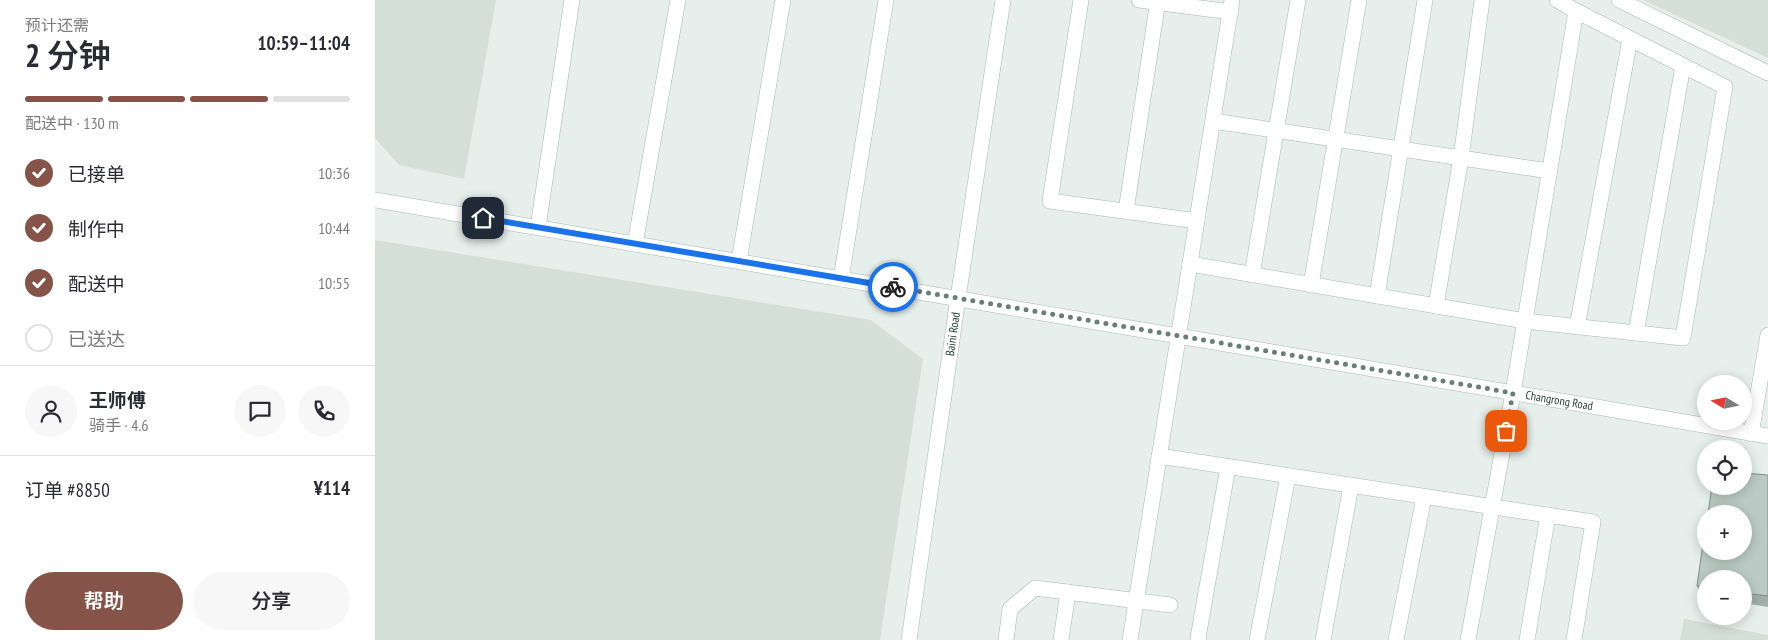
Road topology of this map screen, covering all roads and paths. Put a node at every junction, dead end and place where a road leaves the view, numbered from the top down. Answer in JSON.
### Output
{"nodes":[{"id":1,"x":572,"y":0,"type":"edge"},
{"id":2,"x":678,"y":0,"type":"edge"},
{"id":3,"x":783,"y":0,"type":"edge"},
{"id":4,"x":886,"y":0,"type":"edge"},
{"id":5,"x":1003,"y":0,"type":"edge"},
{"id":6,"x":1081,"y":0,"type":"edge"},
{"id":7,"x":1139,"y":0,"type":"edge"},
{"id":8,"x":1297,"y":0,"type":"edge"},
{"id":9,"x":1359,"y":0,"type":"edge"},
{"id":10,"x":1425,"y":0,"type":"edge"},
{"id":11,"x":1482,"y":0,"type":"edge"},
{"id":12,"x":1557,"y":0,"type":"edge"},
{"id":13,"x":1619,"y":0,"type":"edge"},
{"id":14,"x":1158,"y":1,"type":"edge"},
{"id":15,"x":1231,"y":6,"type":"edge"},
{"id":16,"x":1576,"y":11,"type":"junction"},
{"id":17,"x":1630,"y":39,"type":"junction"},
{"id":18,"x":1683,"y":66,"type":"junction"},
{"id":19,"x":1768,"y":73,"type":"edge"},
{"id":20,"x":1213,"y":121,"type":"junction"},
{"id":21,"x":1276,"y":130,"type":"junction"},
{"id":22,"x":1336,"y":139,"type":"junction"},
{"id":23,"x":1401,"y":149,"type":"junction"},
{"id":24,"x":1461,"y":158,"type":"junction"},
{"id":25,"x":1549,"y":171,"type":"junction"},
{"id":26,"x":375,"y":200,"type":"edge"},
{"id":27,"x":1126,"y":211,"type":"junction"},
{"id":28,"x":1197,"y":221,"type":"junction"},
{"id":29,"x":538,"y":227,"type":"junction"},
{"id":30,"x":635,"y":244,"type":"junction"},
{"id":31,"x":739,"y":261,"type":"junction"},
{"id":32,"x":1190,"y":264,"type":"junction"},
{"id":33,"x":1252,"y":275,"type":"junction"},
{"id":34,"x":841,"y":279,"type":"junction"},
{"id":35,"x":1311,"y":285,"type":"junction"},
{"id":36,"x":1377,"y":296,"type":"junction"},
{"id":37,"x":957,"y":298,"type":"junction"},
{"id":38,"x":1436,"y":306,"type":"junction"},
{"id":39,"x":1525,"y":322,"type":"junction"},
{"id":40,"x":1577,"y":327,"type":"junction"},
{"id":41,"x":1636,"y":333,"type":"junction"},
{"id":42,"x":1768,"y":334,"type":"edge"},
{"id":43,"x":1178,"y":336,"type":"junction"},
{"id":44,"x":1513,"y":393,"type":"junction"},
{"id":45,"x":1751,"y":434,"type":"junction"},
{"id":46,"x":1768,"y":436,"type":"edge"},
{"id":47,"x":1159,"y":456,"type":"junction"},
{"id":48,"x":1228,"y":467,"type":"junction"},
{"id":49,"x":1288,"y":476,"type":"junction"},
{"id":50,"x":1351,"y":486,"type":"junction"},
{"id":51,"x":1423,"y":497,"type":"junction"},
{"id":52,"x":1492,"y":508,"type":"junction"},
{"id":53,"x":1547,"y":516,"type":"junction"},
{"id":54,"x":1068,"y":592,"type":"junction"},
{"id":55,"x":1136,"y":600,"type":"junction"},
{"id":56,"x":1170,"y":605,"type":"dead end"},
{"id":57,"x":909,"y":640,"type":"edge"},
{"id":58,"x":1006,"y":640,"type":"edge"},
{"id":59,"x":1061,"y":640,"type":"edge"},
{"id":60,"x":1130,"y":640,"type":"edge"},
{"id":61,"x":1199,"y":640,"type":"edge"},
{"id":62,"x":1257,"y":640,"type":"edge"},
{"id":63,"x":1323,"y":640,"type":"edge"},
{"id":64,"x":1396,"y":640,"type":"edge"},
{"id":65,"x":1468,"y":640,"type":"edge"},
{"id":66,"x":1527,"y":640,"type":"edge"},
{"id":67,"x":1574,"y":640,"type":"edge"}],
"edges":[{"from":1,"to":29,"type":"street"},
{"from":2,"to":30,"type":"street"},
{"from":3,"to":31,"type":"street"},
{"from":4,"to":34,"type":"street"},
{"from":5,"to":37,"type":"street","name":"Baini Road"},
{"from":6,"to":27,"type":"street"},
{"from":7,"to":14,"type":"street"},
{"from":8,"to":21,"type":"street"},
{"from":9,"to":22,"type":"street"},
{"from":10,"to":23,"type":"street"},
{"from":11,"to":24,"type":"street"},
{"from":12,"to":16,"type":"street"},
{"from":13,"to":19,"type":"street"},
{"from":14,"to":15,"type":"street"},
{"from":14,"to":27,"type":"street"},
{"from":15,"to":20,"type":"street"},
{"from":16,"to":17,"type":"street"},
{"from":16,"to":25,"type":"street"},
{"from":17,"to":18,"type":"street"},
{"from":17,"to":40,"type":"street"},
{"from":18,"to":41,"type":"street"},
{"from":18,"to":41,"type":"street"},
{"from":20,"to":21,"type":"street"},
{"from":20,"to":28,"type":"street"},
{"from":21,"to":22,"type":"street"},
{"from":21,"to":33,"type":"street"},
{"from":22,"to":23,"type":"street"},
{"from":22,"to":35,"type":"street"},
{"from":23,"to":24,"type":"street"},
{"from":23,"to":36,"type":"street"},
{"from":24,"to":25,"type":"street"},
{"from":24,"to":38,"type":"street"},
{"from":25,"to":39,"type":"street"},
{"from":26,"to":29,"type":"street","name":"Changrong Road"},
{"from":27,"to":28,"type":"street"},
{"from":28,"to":32,"type":"street"},
{"from":29,"to":30,"type":"street","name":"Changrong Road"},
{"from":30,"to":31,"type":"street","name":"Changrong Road"},
{"from":31,"to":34,"type":"street","name":"Changrong Road"},
{"from":32,"to":33,"type":"street"},
{"from":32,"to":43,"type":"street"},
{"from":33,"to":35,"type":"street"},
{"from":34,"to":37,"type":"street","name":"Changrong Road"},
{"from":35,"to":36,"type":"street"},
{"from":36,"to":38,"type":"street"},
{"from":37,"to":43,"type":"street","name":"Changrong Road"},
{"from":37,"to":57,"type":"street","name":"Baini Road"},
{"from":38,"to":39,"type":"street"},
{"from":39,"to":40,"type":"street"},
{"from":39,"to":44,"type":"street"},
{"from":40,"to":41,"type":"street"},
{"from":42,"to":45,"type":"street"},
{"from":43,"to":44,"type":"street","name":"Changrong Road"},
{"from":43,"to":47,"type":"street"},
{"from":44,"to":45,"type":"street","name":"Changrong Road"},
{"from":44,"to":52,"type":"street"},
{"from":45,"to":46,"type":"street","name":"Changrong Road"},
{"from":47,"to":48,"type":"street"},
{"from":47,"to":55,"type":"street"},
{"from":48,"to":49,"type":"street"},
{"from":48,"to":61,"type":"street"},
{"from":49,"to":50,"type":"street"},
{"from":49,"to":62,"type":"street"},
{"from":50,"to":51,"type":"street"},
{"from":50,"to":63,"type":"street"},
{"from":51,"to":52,"type":"street"},
{"from":51,"to":64,"type":"street"},
{"from":52,"to":53,"type":"street"},
{"from":52,"to":65,"type":"street"},
{"from":53,"to":66,"type":"street"},
{"from":53,"to":67,"type":"street"},
{"from":54,"to":55,"type":"street"},
{"from":54,"to":58,"type":"street"},
{"from":54,"to":59,"type":"street"},
{"from":55,"to":56,"type":"street"},
{"from":55,"to":60,"type":"street"}]}
